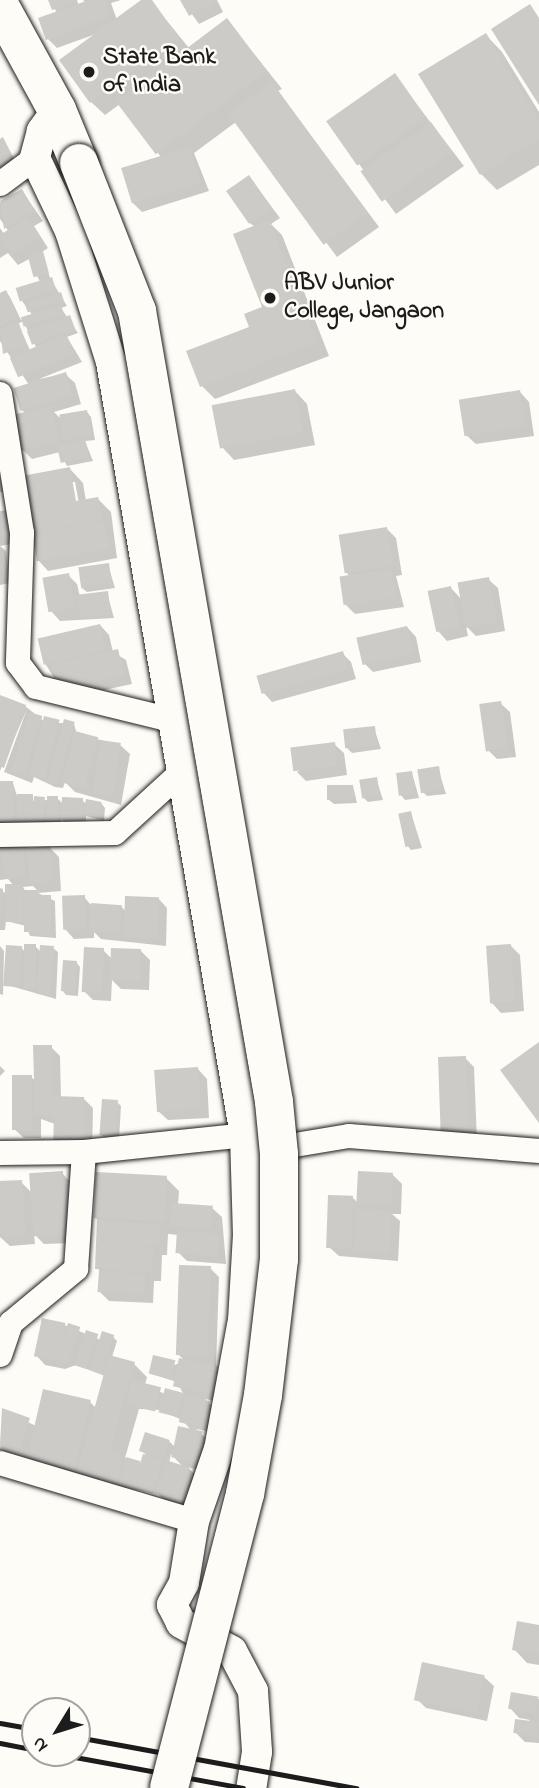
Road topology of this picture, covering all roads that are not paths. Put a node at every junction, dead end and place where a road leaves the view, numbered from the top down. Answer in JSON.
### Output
{"nodes":[{"id":1,"x":0,"y":6,"type":"edge"},
{"id":2,"x":57,"y":110,"type":"junction"},
{"id":3,"x":35,"y":158,"type":"junction"},
{"id":4,"x":0,"y":184,"type":"edge"},
{"id":5,"x":0,"y":394,"type":"edge"},
{"id":6,"x":171,"y":720,"type":"junction"},
{"id":7,"x":183,"y":771,"type":"junction"},
{"id":8,"x":0,"y":835,"type":"edge"},
{"id":9,"x":246,"y":1144,"type":"junction"},
{"id":10,"x":539,"y":1151,"type":"edge"},
{"id":11,"x":84,"y":1152,"type":"junction"},
{"id":12,"x":0,"y":1153,"type":"edge"},
{"id":13,"x":0,"y":1355,"type":"edge"},
{"id":14,"x":0,"y":1463,"type":"edge"},
{"id":15,"x":194,"y":1521,"type":"junction"},
{"id":16,"x":169,"y":1788,"type":"edge"},
{"id":17,"x":251,"y":1788,"type":"edge"}],
"edges":[{"from":1,"to":2,"type":"highway"},
{"from":2,"to":3,"type":"street"},
{"from":2,"to":16,"type":"highway","bridge":true},
{"from":3,"to":4,"type":"street"},
{"from":3,"to":6,"type":"street"},
{"from":5,"to":6,"type":"street"},
{"from":6,"to":7,"type":"street"},
{"from":7,"to":8,"type":"street"},
{"from":7,"to":9,"type":"street"},
{"from":9,"to":10,"type":"street"},
{"from":9,"to":11,"type":"street"},
{"from":9,"to":15,"type":"street"},
{"from":11,"to":12,"type":"street"},
{"from":11,"to":13,"type":"street"},
{"from":14,"to":15,"type":"street"},
{"from":15,"to":17,"type":"street"}]}
